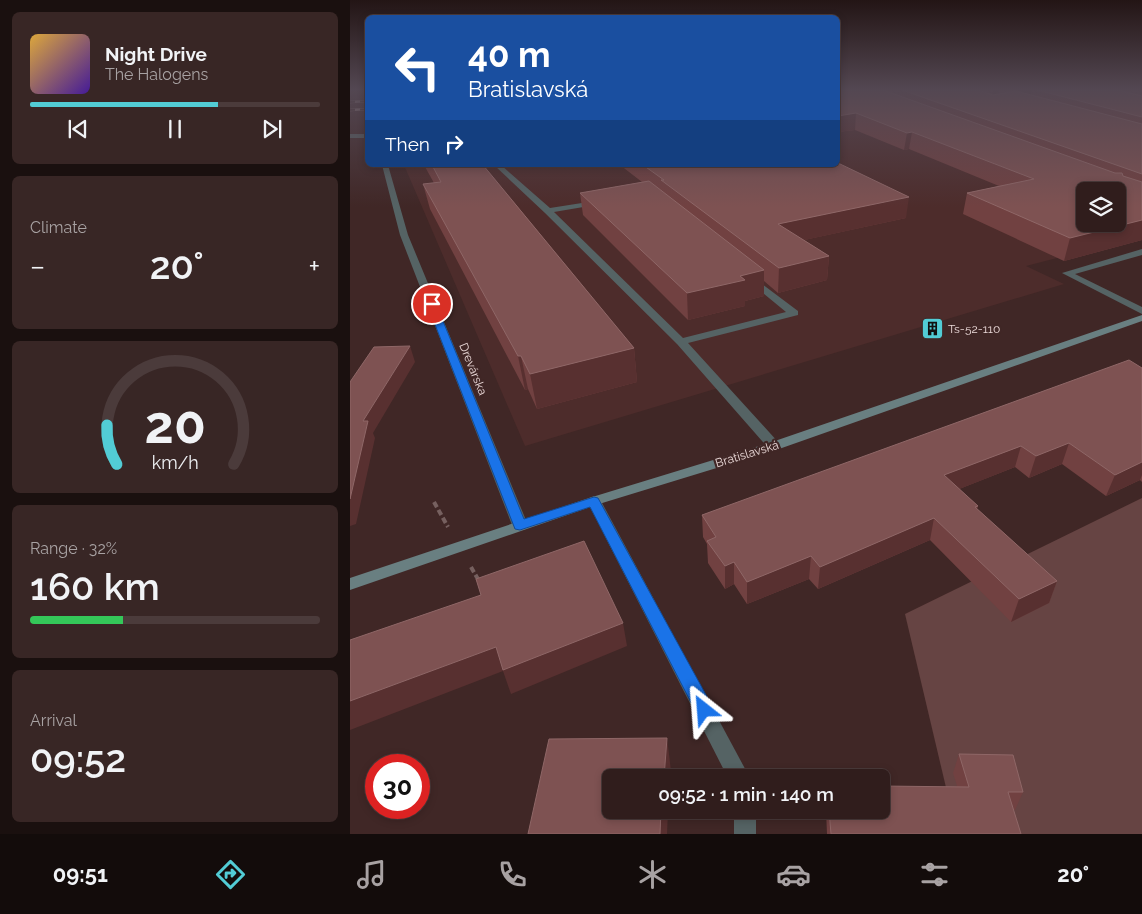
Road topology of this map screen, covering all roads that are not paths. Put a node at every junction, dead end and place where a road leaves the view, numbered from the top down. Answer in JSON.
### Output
{"nodes":[{"id":1,"x":350,"y":136,"type":"edge"},
{"id":2,"x":365,"y":136,"type":"edge"},
{"id":3,"x":386,"y":167,"type":"edge"},
{"id":4,"x":499,"y":167,"type":"edge"},
{"id":5,"x":607,"y":201,"type":"edge"},
{"id":6,"x":548,"y":211,"type":"junction"},
{"id":7,"x":1142,"y":252,"type":"edge"},
{"id":8,"x":742,"y":272,"type":"edge"},
{"id":9,"x":1142,"y":311,"type":"edge"},
{"id":10,"x":1142,"y":318,"type":"edge"},
{"id":11,"x":681,"y":342,"type":"junction"},
{"id":12,"x":774,"y":446,"type":"junction"},
{"id":13,"x":594,"y":502,"type":"junction"},
{"id":14,"x":520,"y":525,"type":"junction"},
{"id":15,"x":350,"y":584,"type":"edge"},
{"id":16,"x":735,"y":769,"type":"edge"},
{"id":17,"x":745,"y":819,"type":"edge"},
{"id":18,"x":745,"y":834,"type":"edge"}],
"edges":[{"from":1,"to":2,"type":"street"},
{"from":3,"to":14,"type":"street","name":"Drevárska"},
{"from":4,"to":6,"type":"street"},
{"from":5,"to":6,"type":"street"},
{"from":6,"to":11,"type":"street"},
{"from":7,"to":9,"type":"street"},
{"from":8,"to":11,"type":"street"},
{"from":10,"to":12,"type":"main road","name":"Bratislavská"},
{"from":11,"to":12,"type":"street"},
{"from":12,"to":13,"type":"main road","name":"Bratislavská"},
{"from":13,"to":14,"type":"main road","name":"Bratislavská"},
{"from":13,"to":16,"type":"street"},
{"from":14,"to":15,"type":"main road","name":"Bratislavská"},
{"from":17,"to":18,"type":"street"}]}
